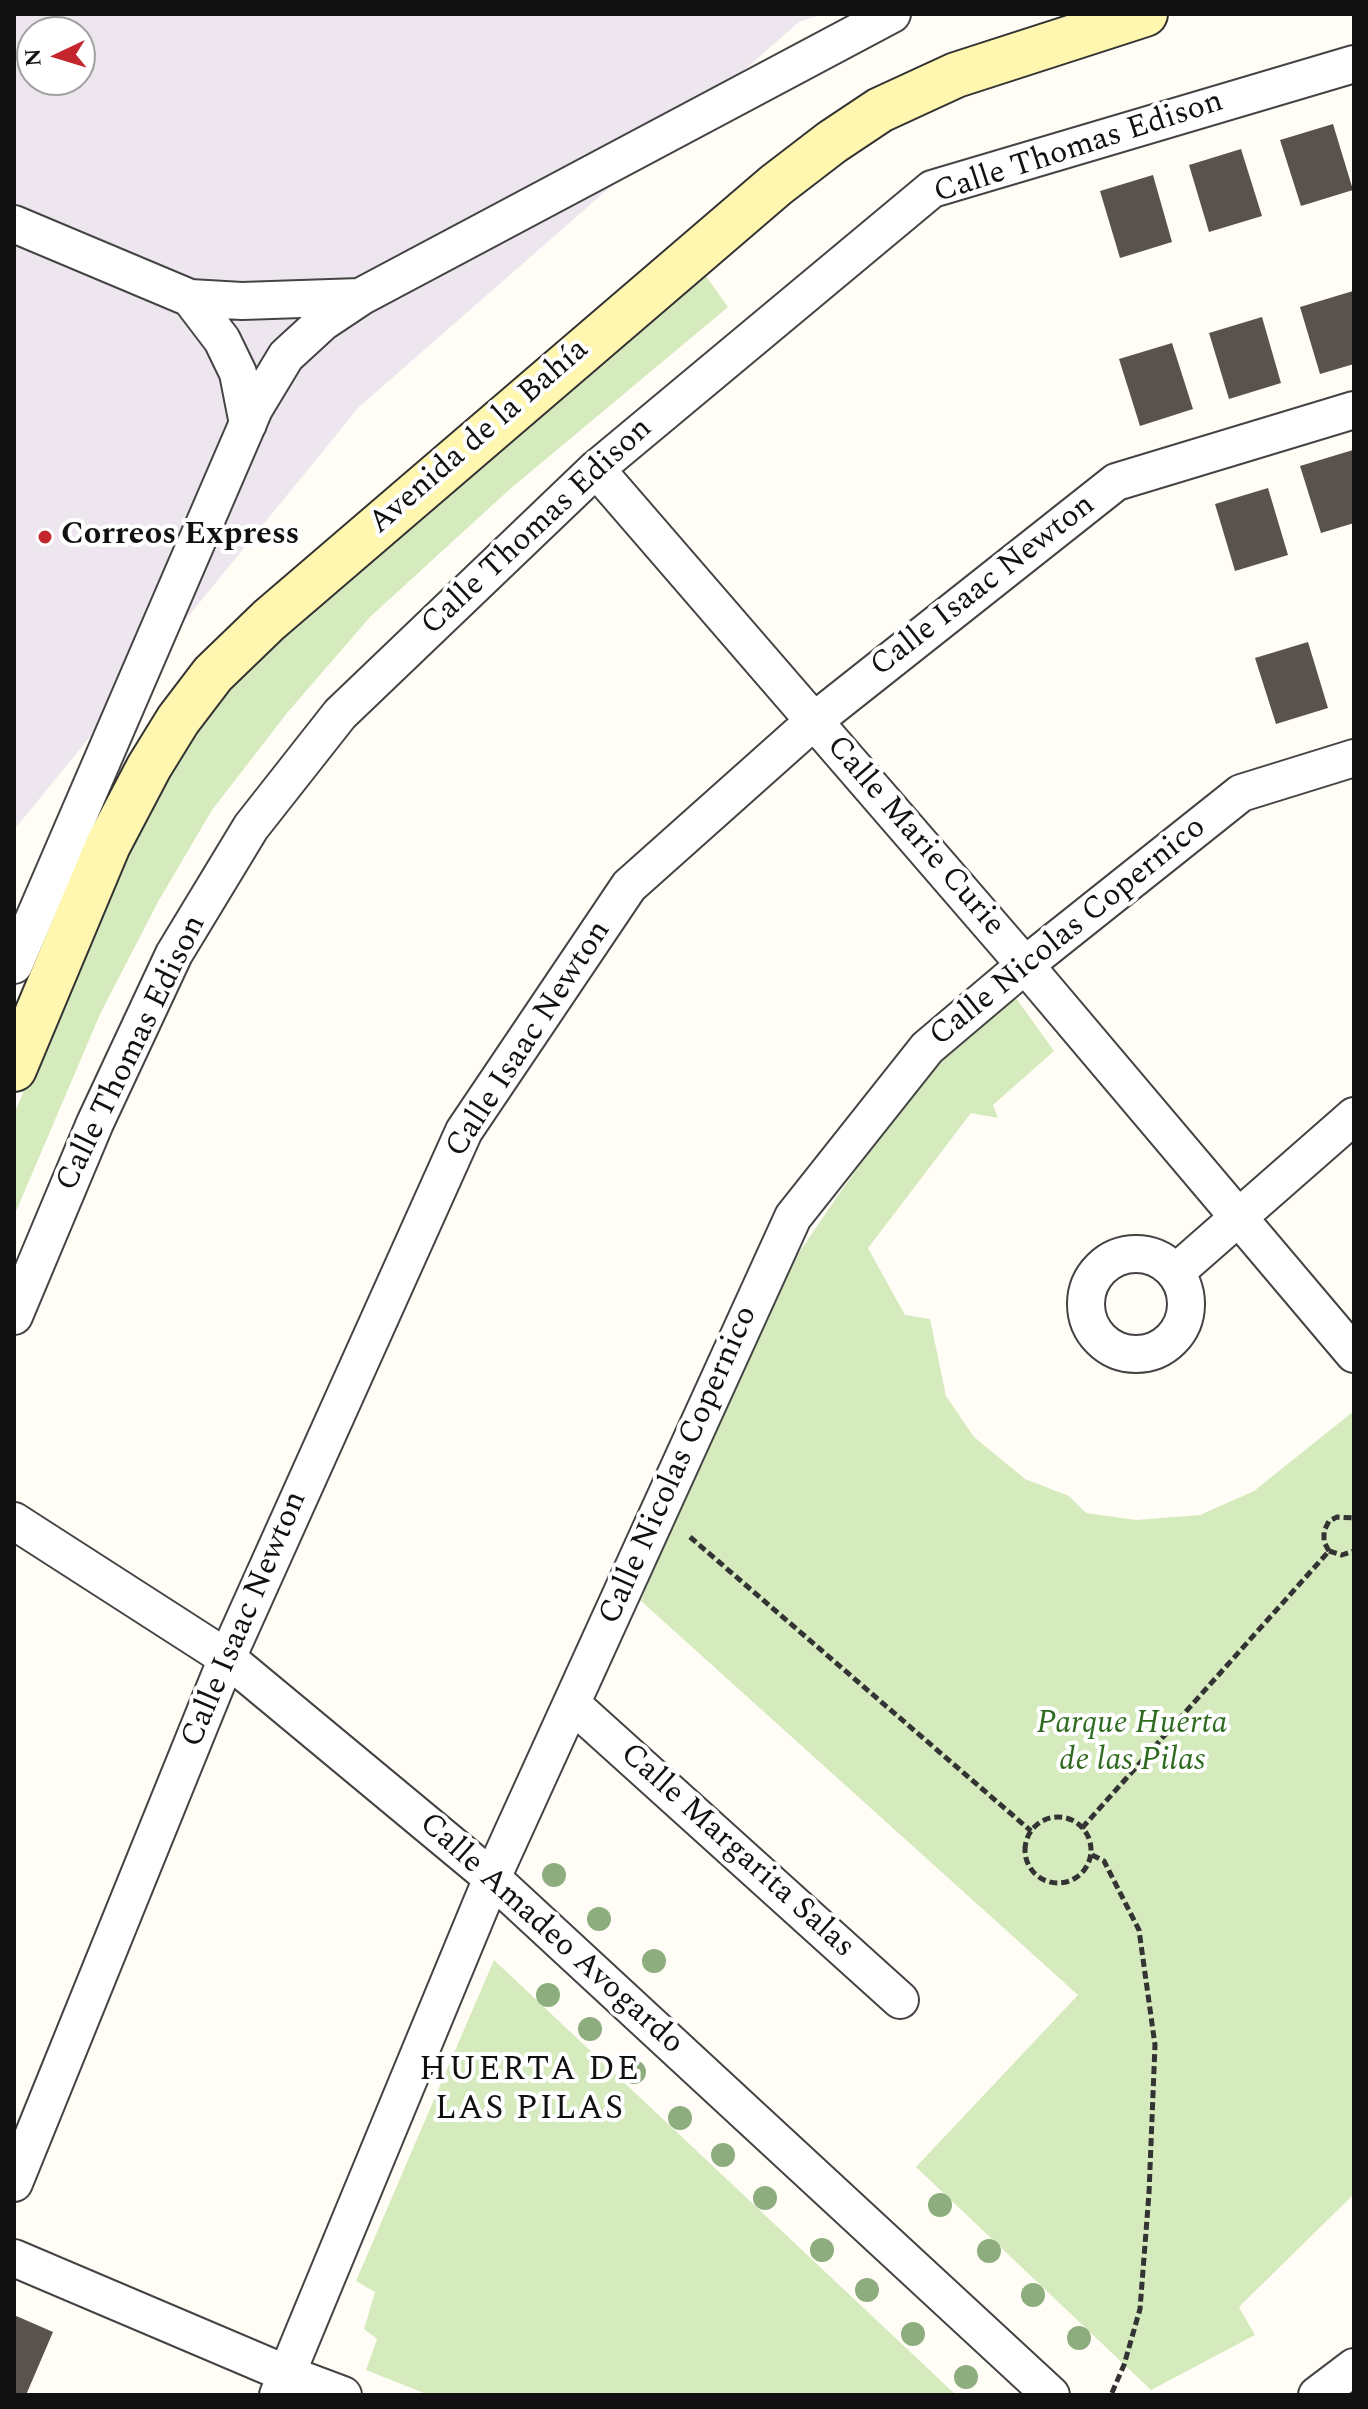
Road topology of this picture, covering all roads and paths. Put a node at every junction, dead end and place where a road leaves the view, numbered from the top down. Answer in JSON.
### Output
{"nodes":[{"id":1,"x":892,"y":14,"type":"edge"},
{"id":2,"x":1145,"y":14,"type":"edge"},
{"id":3,"x":1354,"y":64,"type":"edge"},
{"id":4,"x":14,"y":224,"type":"edge"},
{"id":5,"x":362,"y":296,"type":"junction"},
{"id":6,"x":190,"y":298,"type":"junction"},
{"id":7,"x":1354,"y":410,"type":"edge"},
{"id":8,"x":248,"y":424,"type":"junction"},
{"id":9,"x":596,"y":469,"type":"junction"},
{"id":10,"x":814,"y":721,"type":"junction"},
{"id":11,"x":1354,"y":758,"type":"edge"},
{"id":12,"x":14,"y":965,"type":"edge"},
{"id":13,"x":1025,"y":965,"type":"junction"},
{"id":14,"x":14,"y":1069,"type":"edge"},
{"id":15,"x":1354,"y":1116,"type":"edge"},
{"id":16,"x":1239,"y":1218,"type":"junction"},
{"id":17,"x":1175,"y":1273,"type":"dead end"},
{"id":18,"x":14,"y":1316,"type":"edge"},
{"id":19,"x":1354,"y":1354,"type":"edge"},
{"id":20,"x":659,"y":1511,"type":"junction"},
{"id":21,"x":1354,"y":1518,"type":"edge"},
{"id":22,"x":14,"y":1521,"type":"edge"},
{"id":23,"x":1329,"y":1551,"type":"junction"},
{"id":24,"x":1354,"y":1551,"type":"edge"},
{"id":25,"x":227,"y":1658,"type":"junction"},
{"id":26,"x":572,"y":1704,"type":"junction"},
{"id":27,"x":1082,"y":1828,"type":"junction"},
{"id":28,"x":1031,"y":1831,"type":"junction"},
{"id":29,"x":1092,"y":1855,"type":"junction"},
{"id":30,"x":492,"y":1878,"type":"junction"},
{"id":31,"x":900,"y":2000,"type":"dead end"},
{"id":32,"x":14,"y":2183,"type":"edge"},
{"id":33,"x":14,"y":2258,"type":"edge"},
{"id":34,"x":1354,"y":2367,"type":"edge"},
{"id":35,"x":282,"y":2384,"type":"edge"},
{"id":36,"x":343,"y":2395,"type":"edge"},
{"id":37,"x":1051,"y":2395,"type":"edge"},
{"id":38,"x":1111,"y":2395,"type":"edge"},
{"id":39,"x":1317,"y":2395,"type":"edge"}],
"edges":[{"from":1,"to":5,"type":"street"},
{"from":2,"to":14,"type":"street","name":"Avenida de la Bahía"},
{"from":3,"to":9,"type":"street","name":"Calle Thomas Edison"},
{"from":4,"to":6,"type":"street"},
{"from":5,"to":6,"type":"street"},
{"from":5,"to":8,"type":"street"},
{"from":6,"to":8,"type":"street"},
{"from":7,"to":10,"type":"street","name":"Calle Isaac Newton"},
{"from":8,"to":12,"type":"street"},
{"from":9,"to":10,"type":"street","name":"Calle Marie Curie"},
{"from":9,"to":18,"type":"street","name":"Calle Thomas Edison"},
{"from":10,"to":13,"type":"street","name":"Calle Marie Curie"},
{"from":10,"to":25,"type":"street","name":"Calle Isaac Newton"},
{"from":11,"to":13,"type":"street","name":"Calle Nicolas Copernico"},
{"from":13,"to":16,"type":"street","name":"Calle Marie Curie"},
{"from":13,"to":20,"type":"street","name":"Calle Nicolas Copernico"},
{"from":15,"to":16,"type":"street"},
{"from":16,"to":17,"type":"street"},
{"from":16,"to":19,"type":"street","name":"Calle Marie Curie"},
{"from":20,"to":26,"type":"street","name":"Calle Nicolas Copernico"},
{"from":20,"to":28,"type":"path"},
{"from":21,"to":23,"type":"path"},
{"from":22,"to":25,"type":"street","name":"Calle Amadeo Avogardo"},
{"from":23,"to":24,"type":"path"},
{"from":23,"to":27,"type":"path"},
{"from":25,"to":30,"type":"street","name":"Calle Amadeo Avogardo"},
{"from":25,"to":32,"type":"street","name":"Calle Isaac Newton"},
{"from":26,"to":30,"type":"street","name":"Calle Nicolas Copernico"},
{"from":26,"to":31,"type":"street","name":"Calle Margarita Salas"},
{"from":27,"to":28,"type":"path"},
{"from":27,"to":29,"type":"path"},
{"from":28,"to":29,"type":"path"},
{"from":29,"to":38,"type":"path"},
{"from":30,"to":35,"type":"street","name":"Calle Nicolas Copernico"},
{"from":30,"to":37,"type":"street","name":"Calle Amadeo Avogardo"},
{"from":33,"to":35,"type":"street"},
{"from":34,"to":39,"type":"street"},
{"from":35,"to":36,"type":"street"}]}
